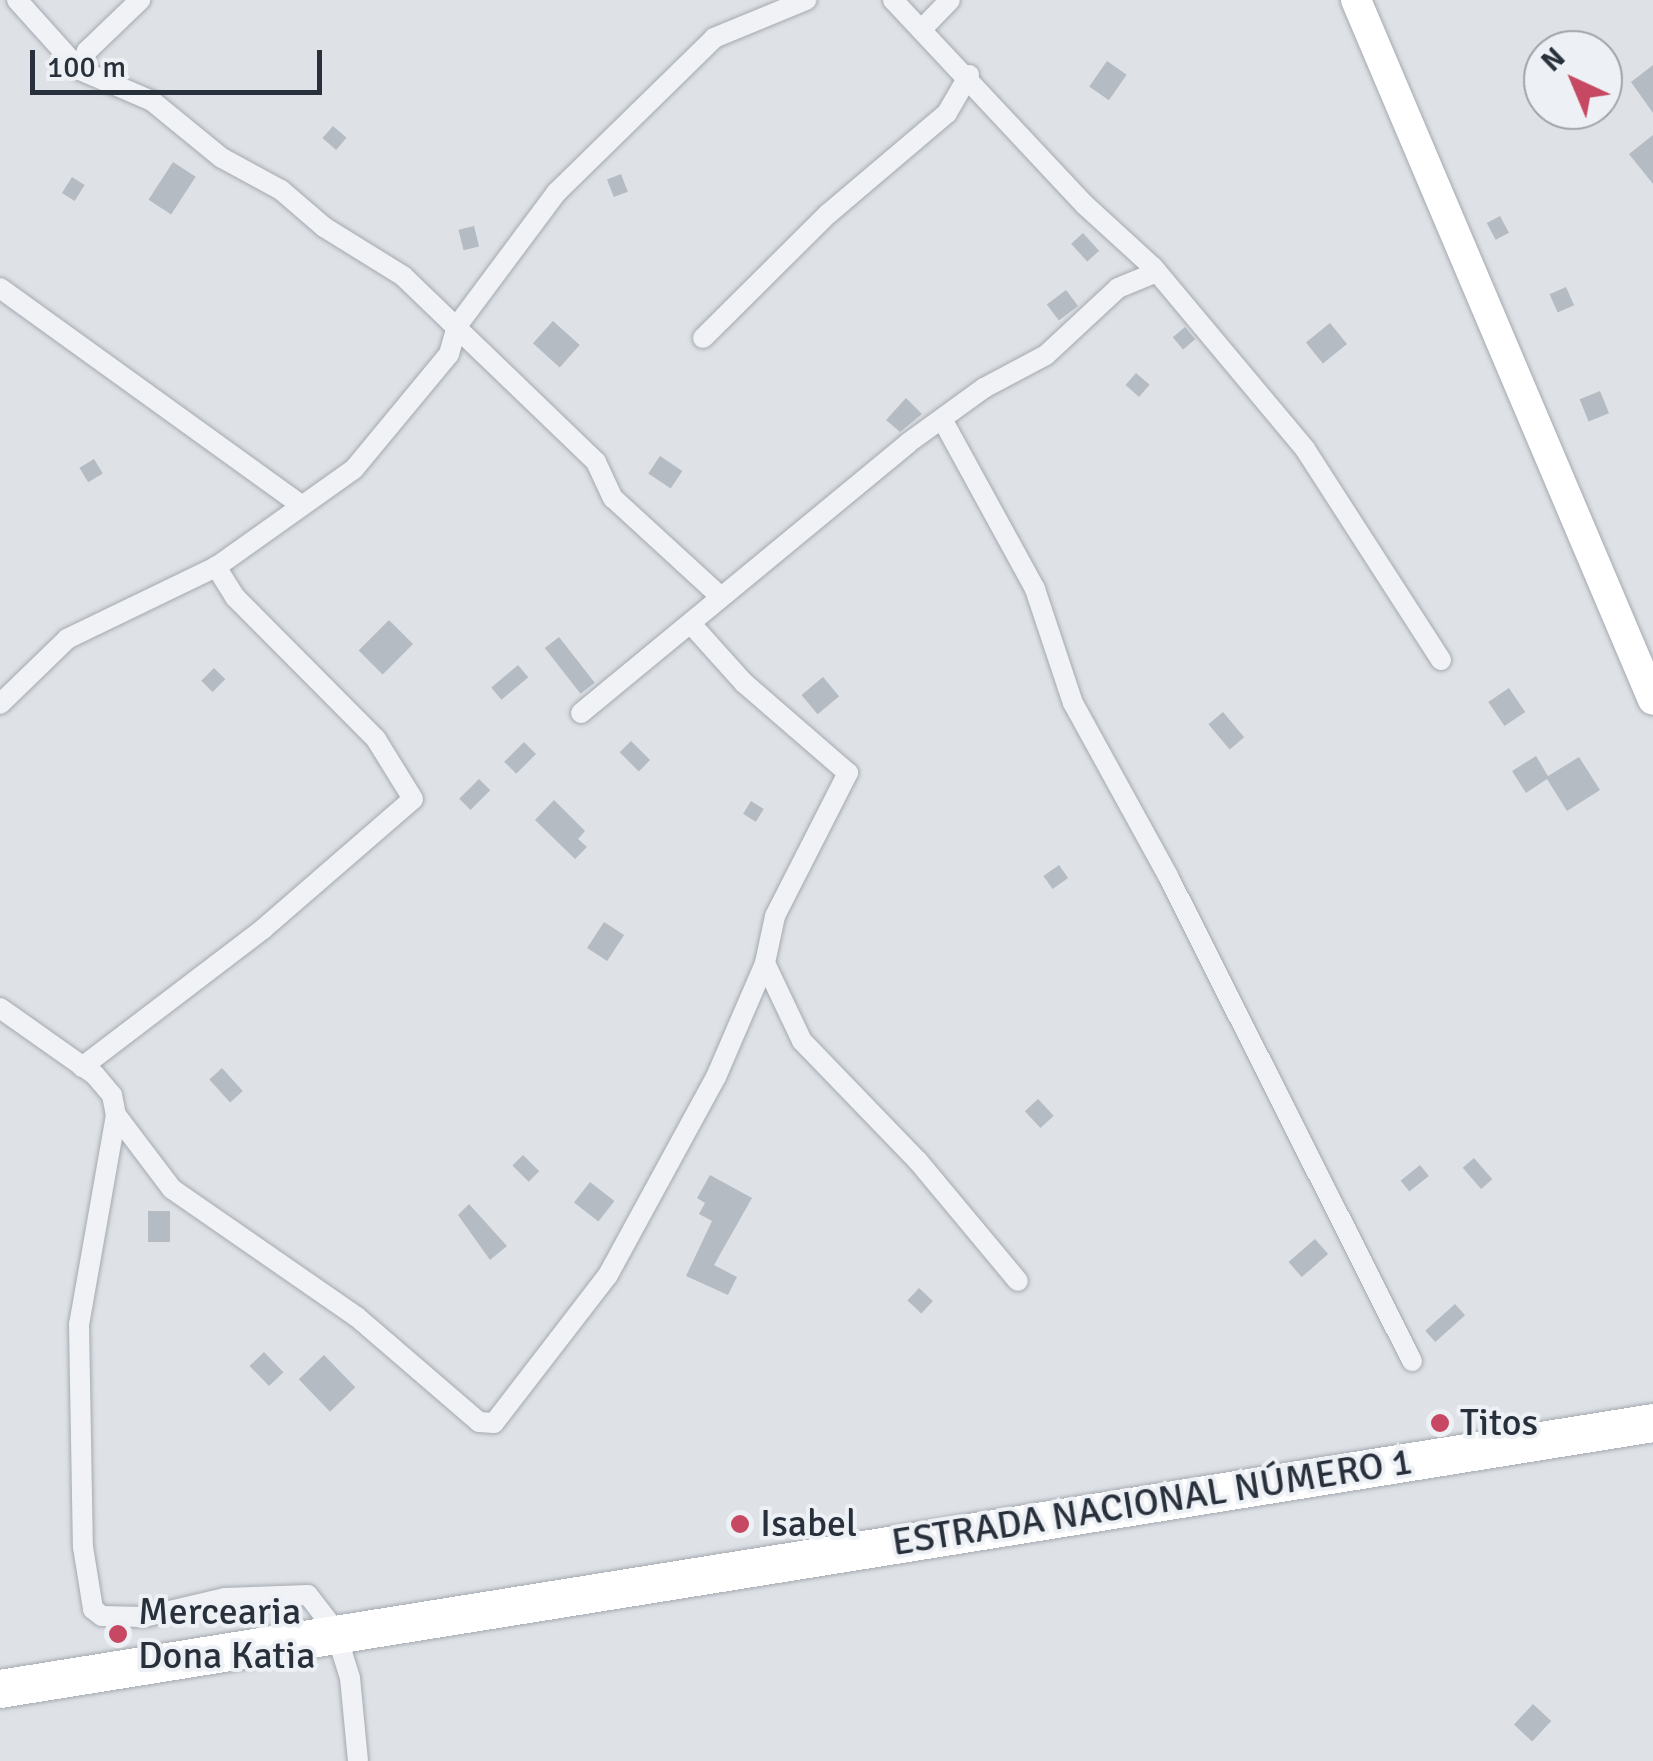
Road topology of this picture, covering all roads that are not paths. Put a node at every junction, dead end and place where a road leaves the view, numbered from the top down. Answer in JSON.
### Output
{"nodes":[{"id":1,"x":17,"y":0,"type":"edge"},
{"id":2,"x":140,"y":0,"type":"edge"},
{"id":3,"x":806,"y":0,"type":"edge"},
{"id":4,"x":893,"y":0,"type":"edge"},
{"id":5,"x":950,"y":0,"type":"edge"},
{"id":6,"x":1356,"y":0,"type":"edge"},
{"id":7,"x":922,"y":30,"type":"junction"},
{"id":8,"x":80,"y":70,"type":"junction"},
{"id":9,"x":968,"y":75,"type":"junction"},
{"id":10,"x":1119,"y":238,"type":"junction"},
{"id":11,"x":1157,"y":272,"type":"junction"},
{"id":12,"x":0,"y":288,"type":"edge"},
{"id":13,"x":1118,"y":288,"type":"junction"},
{"id":14,"x":457,"y":326,"type":"junction"},
{"id":15,"x":703,"y":338,"type":"dead end"},
{"id":16,"x":942,"y":419,"type":"junction"},
{"id":17,"x":302,"y":506,"type":"junction"},
{"id":18,"x":216,"y":567,"type":"junction"},
{"id":19,"x":719,"y":595,"type":"junction"},
{"id":20,"x":691,"y":624,"type":"junction"},
{"id":21,"x":1441,"y":660,"type":"dead end"},
{"id":22,"x":1653,"y":700,"type":"edge"},
{"id":23,"x":0,"y":704,"type":"edge"},
{"id":24,"x":581,"y":713,"type":"dead end"},
{"id":25,"x":765,"y":963,"type":"junction"},
{"id":26,"x":0,"y":1008,"type":"edge"},
{"id":27,"x":82,"y":1067,"type":"junction"},
{"id":28,"x":116,"y":1115,"type":"junction"},
{"id":29,"x":1018,"y":1282,"type":"dead end"},
{"id":30,"x":1412,"y":1361,"type":"dead end"},
{"id":31,"x":1653,"y":1422,"type":"edge"},
{"id":32,"x":336,"y":1630,"type":"junction"},
{"id":33,"x":0,"y":1689,"type":"edge"},
{"id":34,"x":358,"y":1761,"type":"edge"}],
"edges":[{"from":1,"to":8,"type":"street"},
{"from":2,"to":8,"type":"street"},
{"from":3,"to":14,"type":"street"},
{"from":4,"to":7,"type":"street"},
{"from":5,"to":7,"type":"street"},
{"from":6,"to":22,"type":"street"},
{"from":7,"to":9,"type":"street"},
{"from":8,"to":14,"type":"street"},
{"from":9,"to":10,"type":"street"},
{"from":9,"to":15,"type":"street"},
{"from":10,"to":11,"type":"street"},
{"from":10,"to":13,"type":"street"},
{"from":11,"to":13,"type":"street"},
{"from":11,"to":21,"type":"street"},
{"from":12,"to":17,"type":"street"},
{"from":13,"to":16,"type":"street"},
{"from":14,"to":17,"type":"street"},
{"from":14,"to":19,"type":"street"},
{"from":16,"to":19,"type":"street"},
{"from":16,"to":30,"type":"street"},
{"from":17,"to":18,"type":"street"},
{"from":18,"to":23,"type":"street"},
{"from":18,"to":27,"type":"street"},
{"from":19,"to":20,"type":"street"},
{"from":20,"to":24,"type":"street"},
{"from":20,"to":25,"type":"street"},
{"from":25,"to":28,"type":"street"},
{"from":25,"to":29,"type":"street"},
{"from":26,"to":27,"type":"street"},
{"from":27,"to":28,"type":"street"},
{"from":28,"to":32,"type":"street"},
{"from":31,"to":32,"type":"highway","name":"ESTRADA NACIONAL NÚMERO 1"},
{"from":32,"to":33,"type":"highway","name":"ESTRADA NACIONAL NÚMERO 1"},
{"from":32,"to":34,"type":"street"}]}
